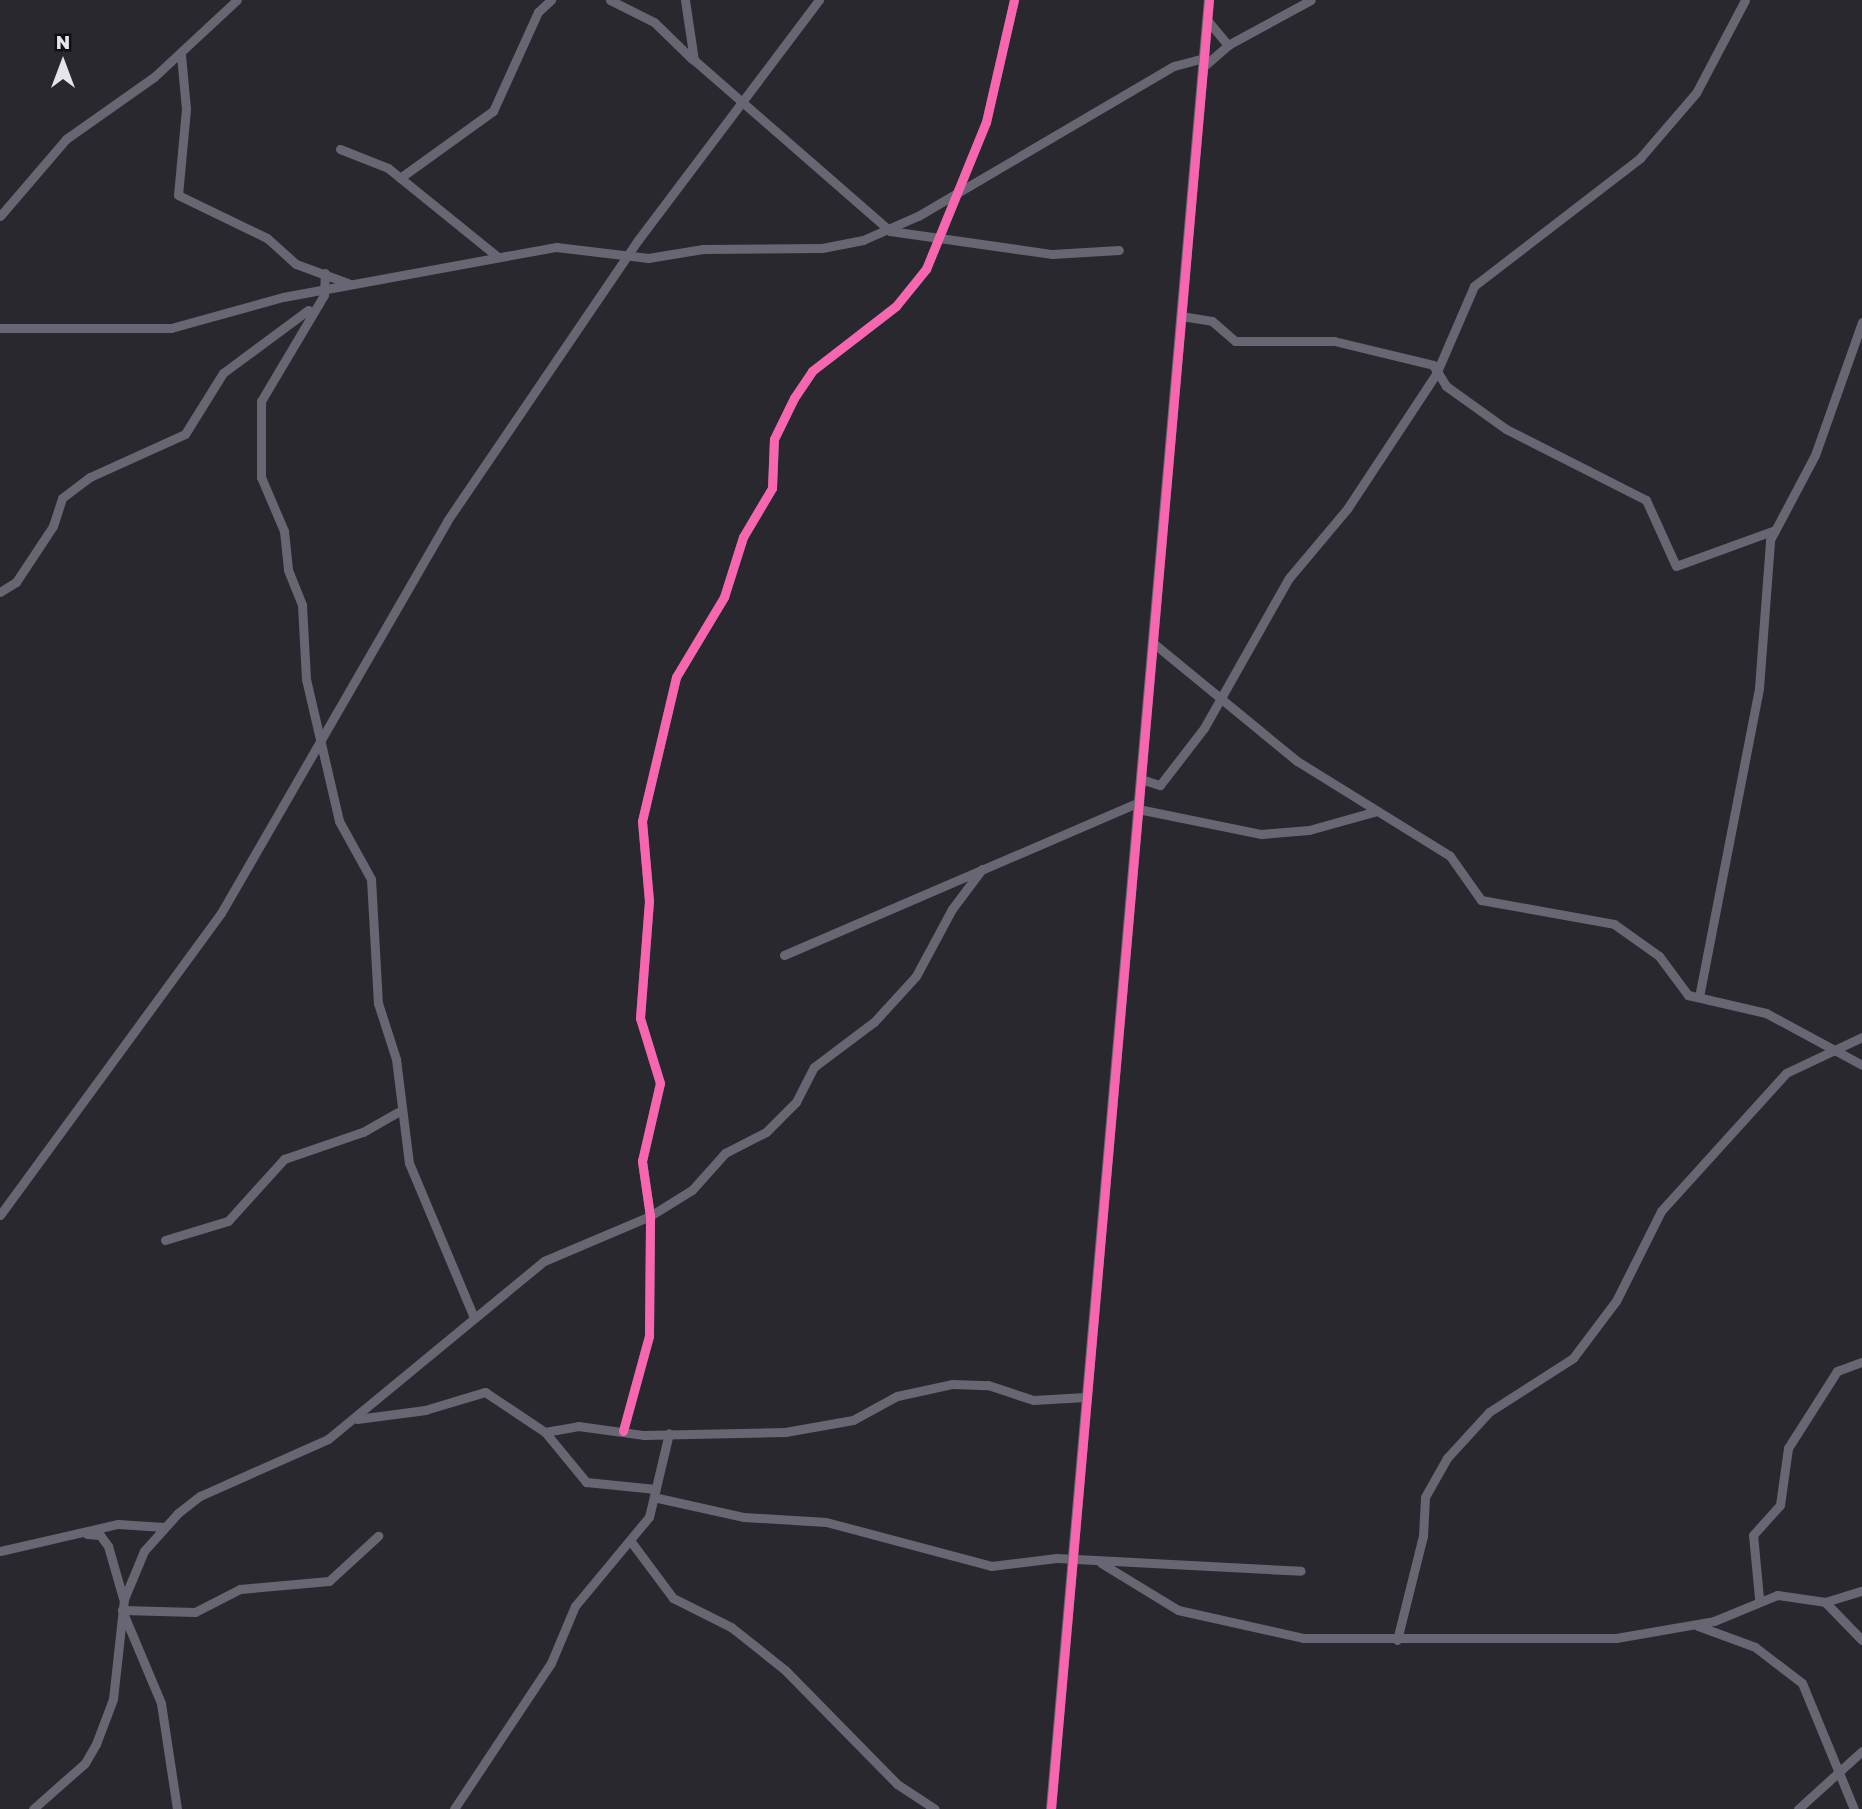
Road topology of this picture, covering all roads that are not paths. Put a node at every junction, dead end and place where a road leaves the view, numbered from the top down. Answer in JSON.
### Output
{"nodes":[{"id":1,"x":237,"y":0,"type":"edge"},
{"id":2,"x":551,"y":0,"type":"edge"},
{"id":3,"x":610,"y":0,"type":"edge"},
{"id":4,"x":685,"y":0,"type":"edge"},
{"id":5,"x":820,"y":0,"type":"edge"},
{"id":6,"x":1014,"y":0,"type":"edge"},
{"id":7,"x":1209,"y":0,"type":"edge"},
{"id":8,"x":1311,"y":0,"type":"edge"},
{"id":9,"x":1745,"y":0,"type":"edge"},
{"id":10,"x":1207,"y":20,"type":"junction"},
{"id":11,"x":1228,"y":46,"type":"junction"},
{"id":12,"x":181,"y":55,"type":"junction"},
{"id":13,"x":694,"y":60,"type":"junction"},
{"id":14,"x":1203,"y":63,"type":"junction"},
{"id":15,"x":743,"y":105,"type":"junction"},
{"id":16,"x":340,"y":149,"type":"dead end"},
{"id":17,"x":400,"y":178,"type":"junction"},
{"id":18,"x":958,"y":193,"type":"junction"},
{"id":19,"x":0,"y":216,"type":"edge"},
{"id":20,"x":890,"y":230,"type":"junction"},
{"id":21,"x":936,"y":237,"type":"junction"},
{"id":22,"x":1119,"y":250,"type":"dead end"},
{"id":23,"x":498,"y":257,"type":"junction"},
{"id":24,"x":625,"y":258,"type":"junction"},
{"id":25,"x":325,"y":273,"type":"junction"},
{"id":26,"x":353,"y":283,"type":"junction"},
{"id":27,"x":326,"y":288,"type":"junction"},
{"id":28,"x":315,"y":304,"type":"junction"},
{"id":29,"x":1181,"y":316,"type":"junction"},
{"id":30,"x":1862,"y":322,"type":"edge"},
{"id":31,"x":0,"y":328,"type":"edge"},
{"id":32,"x":1437,"y":372,"type":"junction"},
{"id":33,"x":1772,"y":531,"type":"junction"},
{"id":34,"x":0,"y":592,"type":"edge"},
{"id":35,"x":1152,"y":642,"type":"junction"},
{"id":36,"x":1220,"y":700,"type":"junction"},
{"id":37,"x":319,"y":744,"type":"junction"},
{"id":38,"x":1141,"y":779,"type":"junction"},
{"id":39,"x":1138,"y":806,"type":"junction"},
{"id":40,"x":1377,"y":811,"type":"junction"},
{"id":41,"x":982,"y":869,"type":"junction"},
{"id":42,"x":783,"y":955,"type":"dead end"},
{"id":43,"x":1699,"y":997,"type":"junction"},
{"id":44,"x":1862,"y":1037,"type":"edge"},
{"id":45,"x":1834,"y":1047,"type":"junction"},
{"id":46,"x":1862,"y":1065,"type":"edge"},
{"id":47,"x":398,"y":1112,"type":"junction"},
{"id":48,"x":0,"y":1215,"type":"edge"},
{"id":49,"x":650,"y":1216,"type":"junction"},
{"id":50,"x":165,"y":1240,"type":"dead end"},
{"id":51,"x":474,"y":1318,"type":"junction"},
{"id":52,"x":1862,"y":1362,"type":"edge"},
{"id":53,"x":1086,"y":1397,"type":"junction"},
{"id":54,"x":352,"y":1421,"type":"junction"},
{"id":55,"x":623,"y":1431,"type":"junction"},
{"id":56,"x":545,"y":1432,"type":"junction"},
{"id":57,"x":669,"y":1433,"type":"junction"},
{"id":58,"x":657,"y":1493,"type":"junction"},
{"id":59,"x":164,"y":1527,"type":"junction"},
{"id":60,"x":82,"y":1534,"type":"junction"},
{"id":61,"x":378,"y":1536,"type":"dead end"},
{"id":62,"x":1074,"y":1541,"type":"junction"},
{"id":63,"x":632,"y":1543,"type":"junction"},
{"id":64,"x":0,"y":1551,"type":"edge"},
{"id":65,"x":1057,"y":1558,"type":"junction"},
{"id":66,"x":1072,"y":1560,"type":"junction"},
{"id":67,"x":1101,"y":1563,"type":"junction"},
{"id":68,"x":1301,"y":1571,"type":"dead end"},
{"id":69,"x":1862,"y":1591,"type":"edge"},
{"id":70,"x":1759,"y":1598,"type":"junction"},
{"id":71,"x":124,"y":1599,"type":"junction"},
{"id":72,"x":1825,"y":1602,"type":"junction"},
{"id":73,"x":122,"y":1610,"type":"junction"},
{"id":74,"x":1696,"y":1625,"type":"junction"},
{"id":75,"x":1397,"y":1640,"type":"junction"},
{"id":76,"x":1862,"y":1640,"type":"edge"},
{"id":77,"x":1862,"y":1751,"type":"edge"},
{"id":78,"x":1838,"y":1772,"type":"junction"},
{"id":79,"x":33,"y":1809,"type":"edge"},
{"id":80,"x":177,"y":1809,"type":"edge"},
{"id":81,"x":454,"y":1809,"type":"edge"},
{"id":82,"x":935,"y":1809,"type":"edge"},
{"id":83,"x":1051,"y":1809,"type":"edge"},
{"id":84,"x":1798,"y":1809,"type":"edge"},
{"id":85,"x":1854,"y":1809,"type":"edge"}],
"edges":[{"from":1,"to":12,"type":"street"},
{"from":2,"to":17,"type":"street"},
{"from":3,"to":13,"type":"street"},
{"from":4,"to":13,"type":"street"},
{"from":5,"to":15,"type":"street"},
{"from":6,"to":18,"type":"street"},
{"from":7,"to":10,"type":"street"},
{"from":8,"to":11,"type":"street"},
{"from":9,"to":32,"type":"street"},
{"from":10,"to":11,"type":"street"},
{"from":10,"to":14,"type":"street"},
{"from":11,"to":14,"type":"street"},
{"from":12,"to":19,"type":"street"},
{"from":12,"to":25,"type":"street"},
{"from":13,"to":15,"type":"street"},
{"from":14,"to":18,"type":"street"},
{"from":14,"to":29,"type":"street"},
{"from":15,"to":20,"type":"street"},
{"from":15,"to":24,"type":"street"},
{"from":16,"to":17,"type":"street"},
{"from":17,"to":23,"type":"street"},
{"from":18,"to":20,"type":"street"},
{"from":18,"to":21,"type":"street"},
{"from":20,"to":21,"type":"street"},
{"from":20,"to":24,"type":"street"},
{"from":21,"to":22,"type":"street"},
{"from":21,"to":49,"type":"street"},
{"from":23,"to":24,"type":"street"},
{"from":23,"to":26,"type":"street"},
{"from":24,"to":37,"type":"street"},
{"from":25,"to":26,"type":"street"},
{"from":25,"to":27,"type":"street"},
{"from":26,"to":27,"type":"street"},
{"from":27,"to":28,"type":"street"},
{"from":27,"to":31,"type":"street"},
{"from":28,"to":34,"type":"street"},
{"from":28,"to":37,"type":"street"},
{"from":29,"to":32,"type":"street"},
{"from":29,"to":35,"type":"street"},
{"from":30,"to":33,"type":"street"},
{"from":32,"to":33,"type":"street"},
{"from":32,"to":36,"type":"street"},
{"from":33,"to":43,"type":"street"},
{"from":35,"to":36,"type":"street"},
{"from":35,"to":38,"type":"street"},
{"from":36,"to":38,"type":"street"},
{"from":36,"to":40,"type":"street"},
{"from":37,"to":47,"type":"street"},
{"from":37,"to":48,"type":"street"},
{"from":38,"to":39,"type":"street"},
{"from":39,"to":40,"type":"street"},
{"from":39,"to":41,"type":"street"},
{"from":39,"to":53,"type":"street"},
{"from":40,"to":43,"type":"street"},
{"from":41,"to":42,"type":"street"},
{"from":41,"to":49,"type":"street"},
{"from":43,"to":45,"type":"street"},
{"from":44,"to":45,"type":"street"},
{"from":45,"to":46,"type":"street"},
{"from":45,"to":75,"type":"street"},
{"from":47,"to":50,"type":"street"},
{"from":47,"to":51,"type":"street"},
{"from":49,"to":51,"type":"street"},
{"from":49,"to":55,"type":"street"},
{"from":51,"to":54,"type":"street"},
{"from":52,"to":70,"type":"street"},
{"from":53,"to":57,"type":"street"},
{"from":53,"to":62,"type":"street"},
{"from":54,"to":56,"type":"street"},
{"from":54,"to":59,"type":"street"},
{"from":55,"to":56,"type":"street"},
{"from":55,"to":57,"type":"street"},
{"from":56,"to":58,"type":"street"},
{"from":57,"to":58,"type":"street"},
{"from":58,"to":63,"type":"street"},
{"from":58,"to":65,"type":"street"},
{"from":59,"to":60,"type":"street"},
{"from":59,"to":71,"type":"street"},
{"from":60,"to":64,"type":"street"},
{"from":60,"to":71,"type":"street"},
{"from":61,"to":73,"type":"street"},
{"from":62,"to":65,"type":"street"},
{"from":62,"to":66,"type":"street"},
{"from":63,"to":81,"type":"street"},
{"from":63,"to":82,"type":"street"},
{"from":65,"to":66,"type":"street"},
{"from":66,"to":67,"type":"street"},
{"from":66,"to":83,"type":"street"},
{"from":67,"to":68,"type":"street"},
{"from":67,"to":75,"type":"street"},
{"from":69,"to":72,"type":"street"},
{"from":70,"to":72,"type":"street"},
{"from":70,"to":74,"type":"street"},
{"from":71,"to":73,"type":"street"},
{"from":72,"to":76,"type":"street"},
{"from":73,"to":79,"type":"street"},
{"from":73,"to":80,"type":"street"},
{"from":74,"to":75,"type":"street"},
{"from":74,"to":78,"type":"street"},
{"from":77,"to":78,"type":"street"},
{"from":78,"to":84,"type":"street"},
{"from":78,"to":85,"type":"street"}]}
